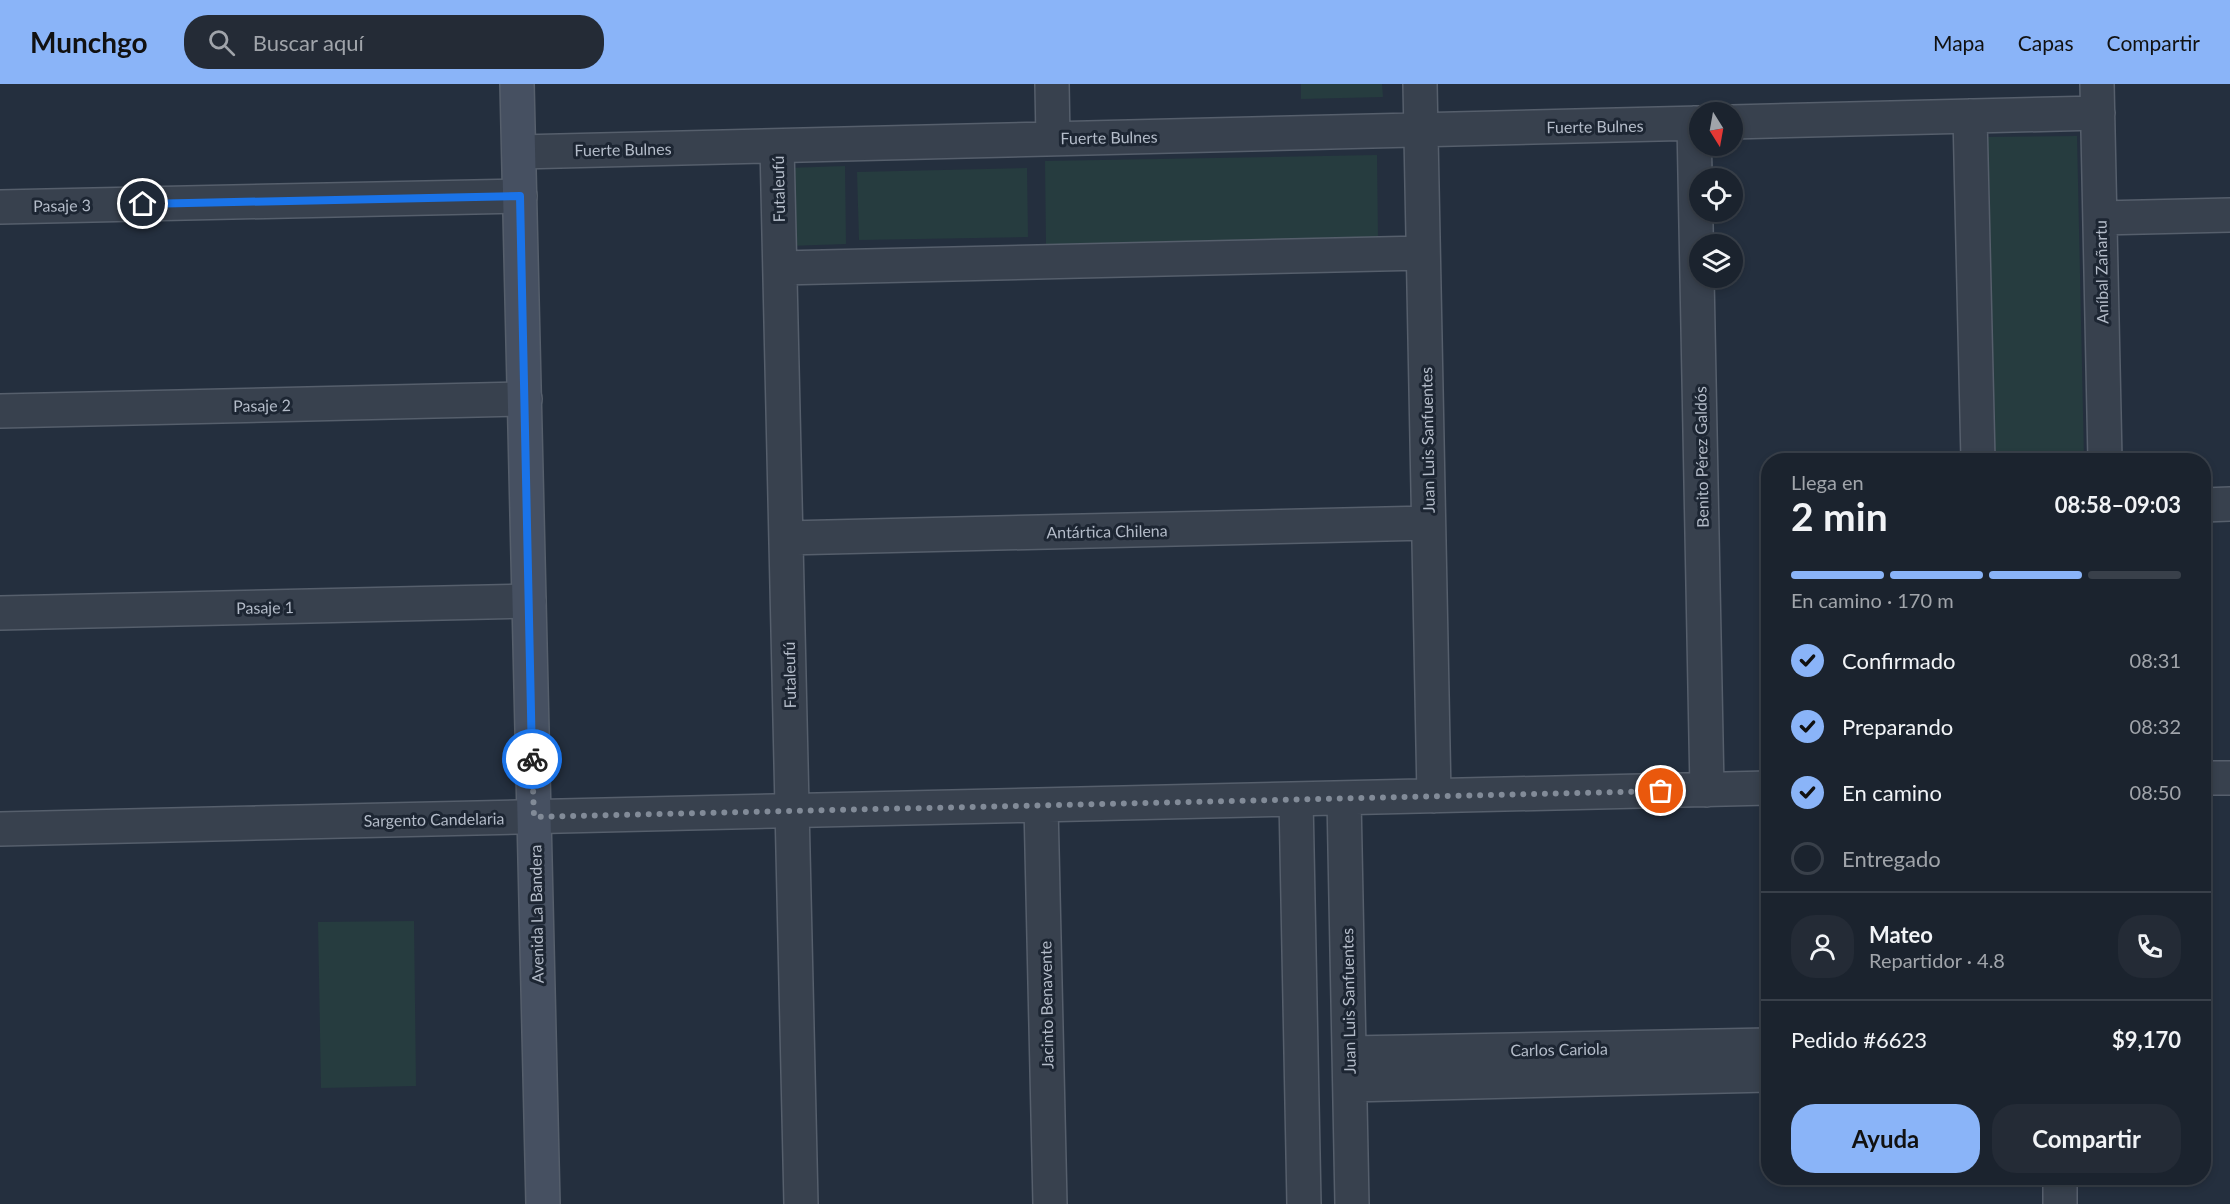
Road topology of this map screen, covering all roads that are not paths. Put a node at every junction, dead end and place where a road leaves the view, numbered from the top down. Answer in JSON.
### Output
{"nodes":[{"id":1,"x":517,"y":84,"type":"edge"},
{"id":2,"x":1052,"y":84,"type":"edge"},
{"id":3,"x":1420,"y":84,"type":"edge"},
{"id":4,"x":2097,"y":99,"type":"edge"},
{"id":5,"x":1970,"y":116,"type":"junction"},
{"id":6,"x":1743,"y":122,"type":"edge"},
{"id":7,"x":1689,"y":123,"type":"edge"},
{"id":8,"x":1421,"y":130,"type":"junction"},
{"id":9,"x":1053,"y":139,"type":"junction"},
{"id":10,"x":777,"y":146,"type":"junction"},
{"id":11,"x":519,"y":152,"type":"junction"},
{"id":12,"x":1697,"y":156,"type":"edge"},
{"id":13,"x":520,"y":196,"type":"junction"},
{"id":14,"x":0,"y":207,"type":"edge"},
{"id":15,"x":2230,"y":215,"type":"edge"},
{"id":16,"x":2100,"y":218,"type":"junction"},
{"id":17,"x":1423,"y":252,"type":"junction"},
{"id":18,"x":780,"y":268,"type":"junction"},
{"id":19,"x":525,"y":399,"type":"junction"},
{"id":20,"x":0,"y":411,"type":"edge"},
{"id":21,"x":1978,"y":453,"type":"edge"},
{"id":22,"x":2105,"y":453,"type":"edge"},
{"id":23,"x":2230,"y":504,"type":"edge"},
{"id":24,"x":2211,"y":505,"type":"edge"},
{"id":25,"x":1428,"y":523,"type":"junction"},
{"id":26,"x":786,"y":538,"type":"junction"},
{"id":27,"x":529,"y":601,"type":"junction"},
{"id":28,"x":0,"y":613,"type":"edge"},
{"id":29,"x":2211,"y":778,"type":"edge"},
{"id":30,"x":2230,"y":778,"type":"edge"},
{"id":31,"x":1761,"y":788,"type":"edge"},
{"id":32,"x":1707,"y":790,"type":"junction"},
{"id":33,"x":1434,"y":796,"type":"junction"},
{"id":34,"x":1344,"y":798,"type":"junction"},
{"id":35,"x":1296,"y":799,"type":"junction"},
{"id":36,"x":1041,"y":805,"type":"junction"},
{"id":37,"x":792,"y":810,"type":"junction"},
{"id":38,"x":534,"y":817,"type":"junction"},
{"id":39,"x":0,"y":829,"type":"edge"},
{"id":40,"x":1761,"y":1045,"type":"edge"},
{"id":41,"x":1350,"y":1053,"type":"junction"},
{"id":42,"x":1761,"y":1076,"type":"edge"},
{"id":43,"x":1350,"y":1085,"type":"junction"},
{"id":44,"x":2060,"y":1185,"type":"edge"},
{"id":45,"x":543,"y":1204,"type":"edge"},
{"id":46,"x":801,"y":1204,"type":"edge"},
{"id":47,"x":1050,"y":1204,"type":"edge"},
{"id":48,"x":1304,"y":1204,"type":"edge"},
{"id":49,"x":1352,"y":1204,"type":"edge"},
{"id":50,"x":2060,"y":1204,"type":"edge"}],
"edges":[{"from":1,"to":11,"type":"street","name":"Avenida La Bandera"},
{"from":2,"to":9,"type":"street"},
{"from":3,"to":8,"type":"street","name":"Juan Luis Sanfuentes"},
{"from":4,"to":5,"type":"street"},
{"from":4,"to":16,"type":"street","name":"Aníbal Zañartu"},
{"from":5,"to":6,"type":"street"},
{"from":5,"to":21,"type":"street"},
{"from":7,"to":8,"type":"street","name":"Fuerte Bulnes"},
{"from":8,"to":9,"type":"street","name":"Fuerte Bulnes"},
{"from":8,"to":17,"type":"street","name":"Juan Luis Sanfuentes"},
{"from":9,"to":10,"type":"street","name":"Fuerte Bulnes"},
{"from":10,"to":11,"type":"street","name":"Fuerte Bulnes"},
{"from":10,"to":18,"type":"street","name":"Futaleufú"},
{"from":11,"to":13,"type":"street","name":"Avenida La Bandera"},
{"from":12,"to":32,"type":"street","name":"Benito Pérez Galdós"},
{"from":13,"to":14,"type":"street","name":"Pasaje 3"},
{"from":13,"to":19,"type":"street","name":"Avenida La Bandera"},
{"from":15,"to":16,"type":"street"},
{"from":16,"to":22,"type":"street","name":"Aníbal Zañartu"},
{"from":17,"to":18,"type":"street"},
{"from":17,"to":25,"type":"street","name":"Juan Luis Sanfuentes"},
{"from":18,"to":26,"type":"street","name":"Futaleufú"},
{"from":19,"to":20,"type":"street","name":"Pasaje 2"},
{"from":19,"to":27,"type":"street","name":"Avenida La Bandera"},
{"from":23,"to":24,"type":"street"},
{"from":25,"to":26,"type":"street","name":"Antártica Chilena"},
{"from":25,"to":33,"type":"street","name":"Juan Luis Sanfuentes"},
{"from":26,"to":37,"type":"street","name":"Futaleufú"},
{"from":27,"to":28,"type":"street","name":"Pasaje 1"},
{"from":27,"to":38,"type":"street","name":"Avenida La Bandera"},
{"from":29,"to":30,"type":"street"},
{"from":31,"to":32,"type":"street","name":"Sargento Candelaria"},
{"from":32,"to":33,"type":"street","name":"Sargento Candelaria"},
{"from":33,"to":34,"type":"street","name":"Sargento Candelaria"},
{"from":34,"to":35,"type":"street","name":"Sargento Candelaria"},
{"from":34,"to":41,"type":"street","name":"Juan Luis Sanfuentes"},
{"from":35,"to":36,"type":"street","name":"Sargento Candelaria"},
{"from":35,"to":48,"type":"street"},
{"from":36,"to":37,"type":"street","name":"Sargento Candelaria"},
{"from":36,"to":47,"type":"street","name":"Jacinto Benavente"},
{"from":37,"to":38,"type":"street","name":"Sargento Candelaria"},
{"from":37,"to":46,"type":"street","name":"Futaleufú"},
{"from":38,"to":39,"type":"street","name":"Sargento Candelaria"},
{"from":38,"to":45,"type":"street","name":"Avenida La Bandera"},
{"from":40,"to":41,"type":"street","name":"Carlos Cariola"},
{"from":41,"to":43,"type":"street","name":"Juan Luis Sanfuentes"},
{"from":42,"to":43,"type":"street","name":"Carlos Cariola"},
{"from":43,"to":49,"type":"street","name":"Juan Luis Sanfuentes"},
{"from":44,"to":50,"type":"street"}]}
